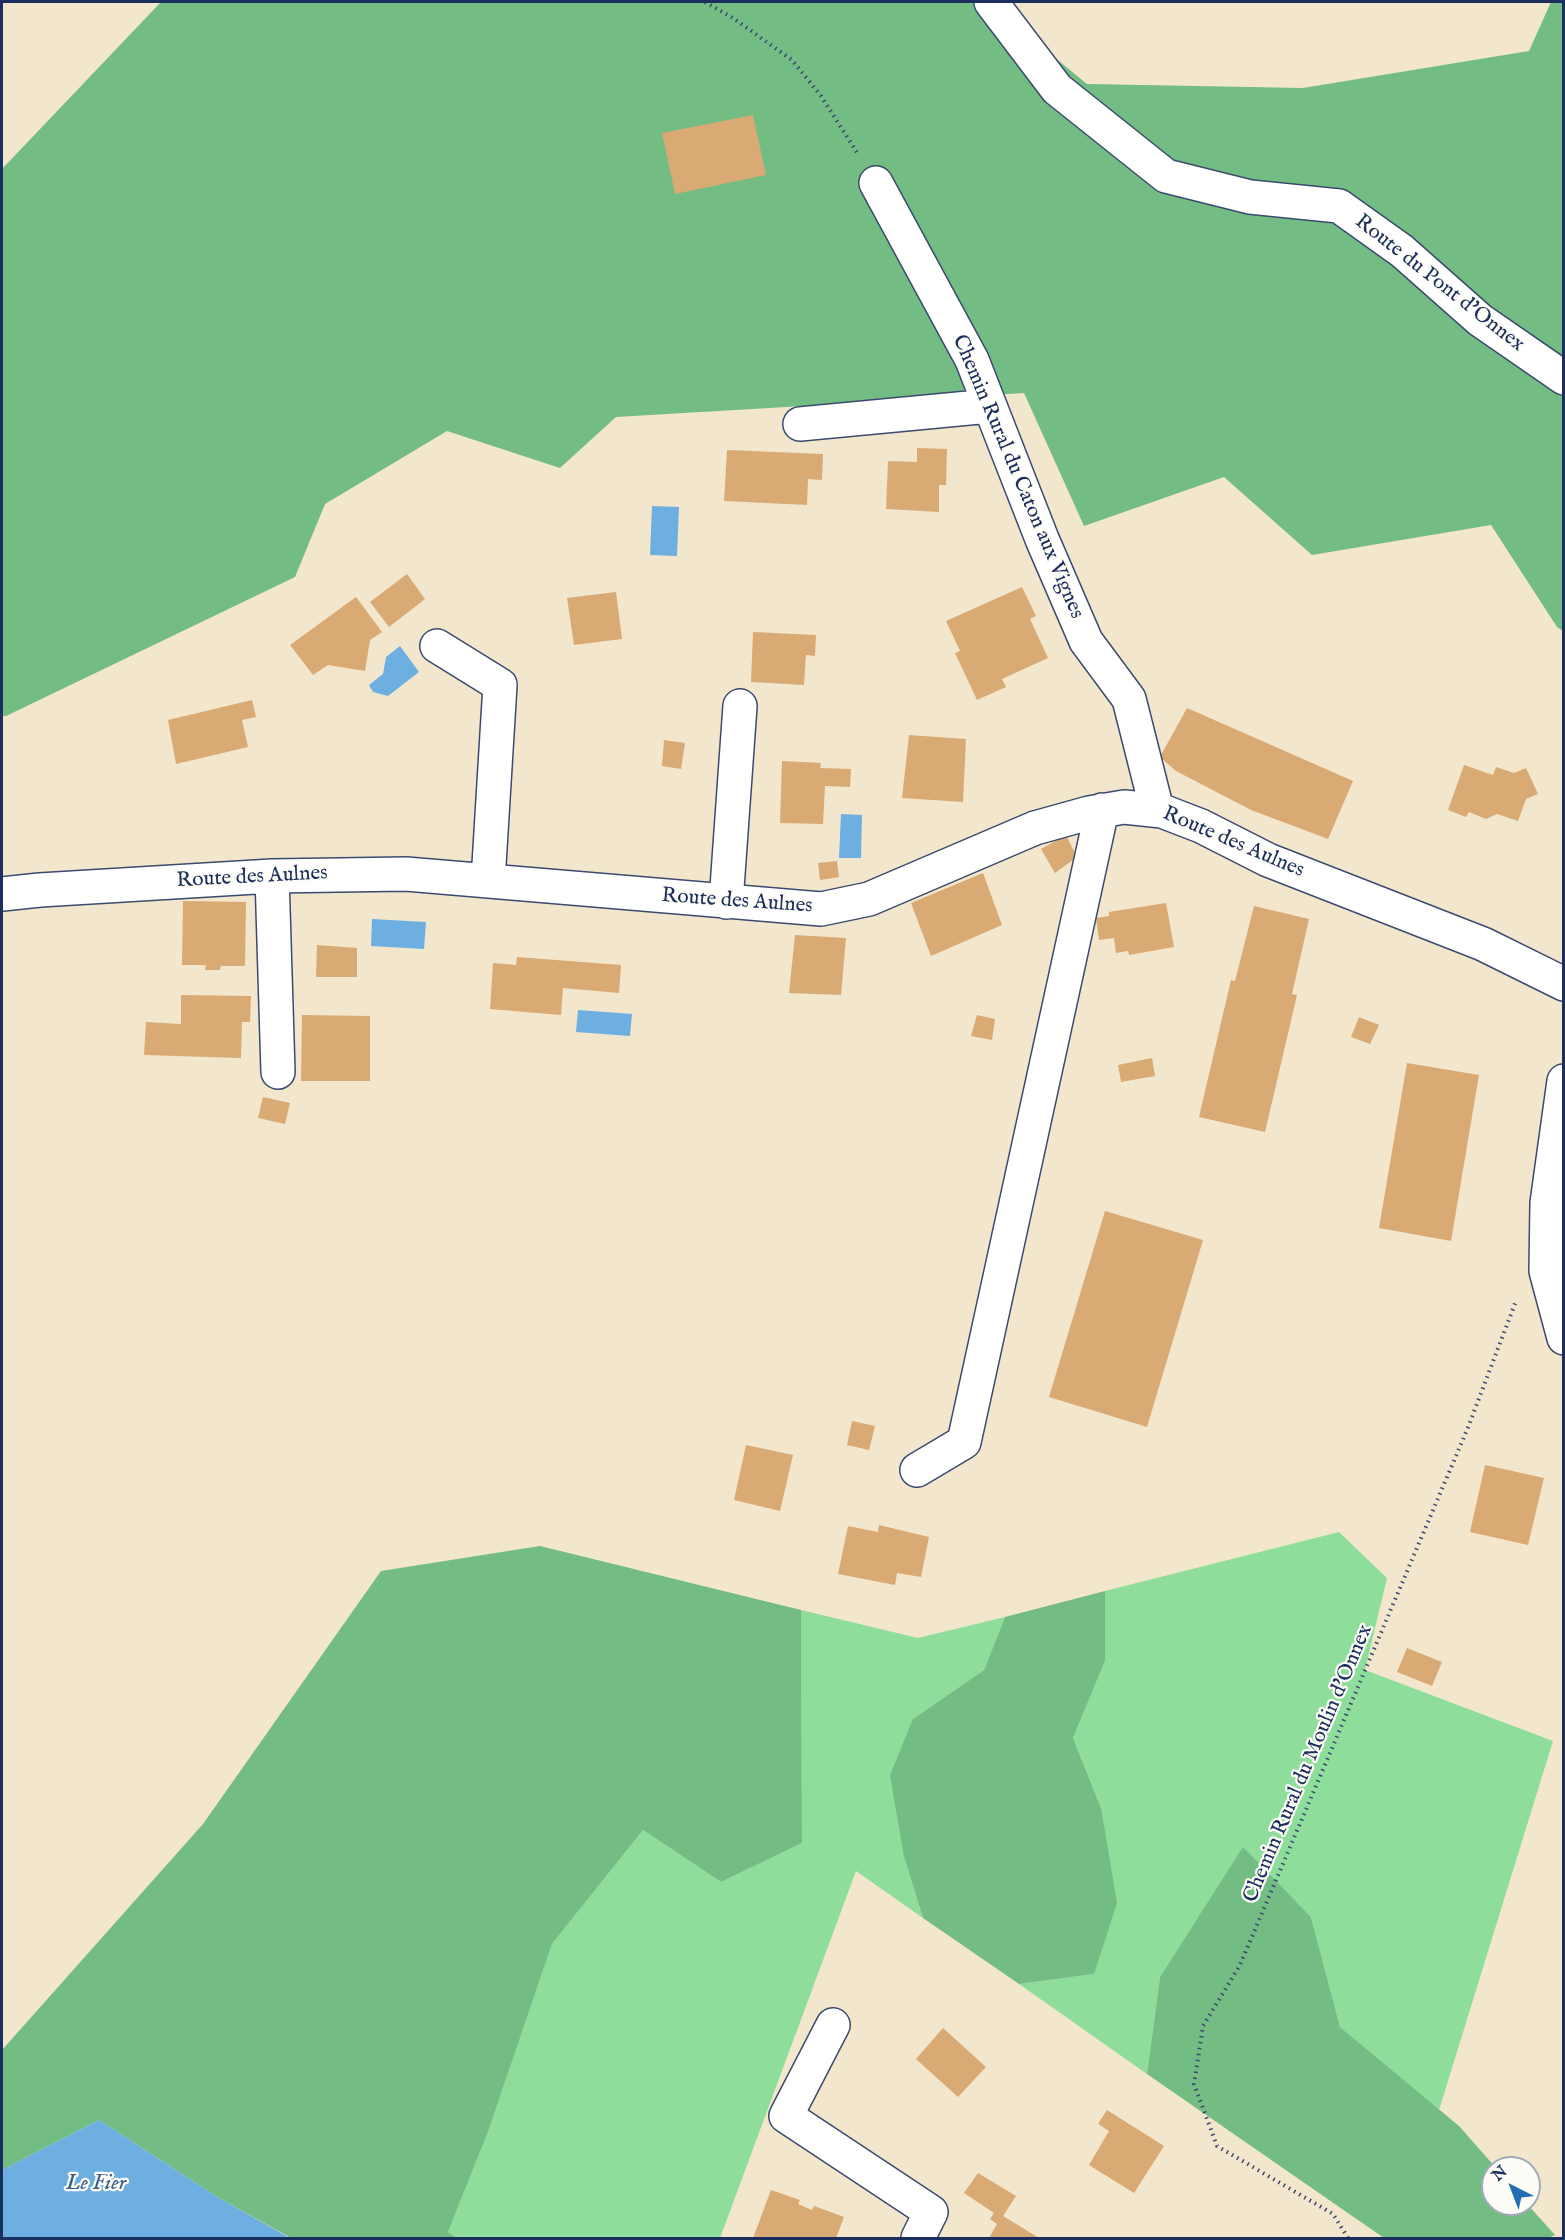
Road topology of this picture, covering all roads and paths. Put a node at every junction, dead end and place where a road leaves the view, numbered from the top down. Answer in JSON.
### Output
{"nodes":[{"id":1,"x":705,"y":2,"type":"edge"},
{"id":2,"x":991,"y":2,"type":"edge"},
{"id":3,"x":876,"y":183,"type":"joint"},
{"id":4,"x":1563,"y":378,"type":"edge"},
{"id":5,"x":990,"y":406,"type":"junction"},
{"id":6,"x":800,"y":424,"type":"dead end"},
{"id":7,"x":437,"y":646,"type":"dead end"},
{"id":8,"x":740,"y":706,"type":"dead end"},
{"id":9,"x":1102,"y":810,"type":"junction"},
{"id":10,"x":1157,"y":810,"type":"junction"},
{"id":11,"x":272,"y":876,"type":"junction"},
{"id":12,"x":488,"y":881,"type":"junction"},
{"id":13,"x":2,"y":894,"type":"edge"},
{"id":14,"x":726,"y":902,"type":"junction"},
{"id":15,"x":1563,"y":984,"type":"edge"},
{"id":16,"x":278,"y":1072,"type":"dead end"},
{"id":17,"x":1563,"y":1081,"type":"edge"},
{"id":18,"x":1547,"y":1245,"type":"junction"},
{"id":19,"x":1563,"y":1338,"type":"edge"},
{"id":20,"x":917,"y":1470,"type":"dead end"},
{"id":21,"x":833,"y":2025,"type":"dead end"},
{"id":22,"x":918,"y":2238,"type":"edge"},
{"id":23,"x":1348,"y":2238,"type":"edge"}],
"edges":[{"from":1,"to":3,"type":"path"},
{"from":2,"to":4,"type":"street","name":"Route du Pont d'Onnex"},
{"from":3,"to":5,"type":"street","name":"Chemin Rural du Caton aux Vignes"},
{"from":5,"to":6,"type":"street"},
{"from":5,"to":10,"type":"street","name":"Chemin Rural du Caton aux Vignes"},
{"from":7,"to":12,"type":"street"},
{"from":8,"to":14,"type":"street"},
{"from":9,"to":10,"type":"street","name":"Route des Aulnes"},
{"from":9,"to":14,"type":"street","name":"Route des Aulnes"},
{"from":9,"to":20,"type":"street"},
{"from":10,"to":15,"type":"street","name":"Route des Aulnes"},
{"from":11,"to":12,"type":"street","name":"Route des Aulnes"},
{"from":11,"to":13,"type":"street","name":"Route des Aulnes"},
{"from":11,"to":16,"type":"street"},
{"from":12,"to":14,"type":"street","name":"Route des Aulnes"},
{"from":17,"to":18,"type":"street"},
{"from":18,"to":19,"type":"street"},
{"from":18,"to":23,"type":"path","name":"Chemin Rural du Moulin d'Onnex"},
{"from":21,"to":22,"type":"street"}]}
